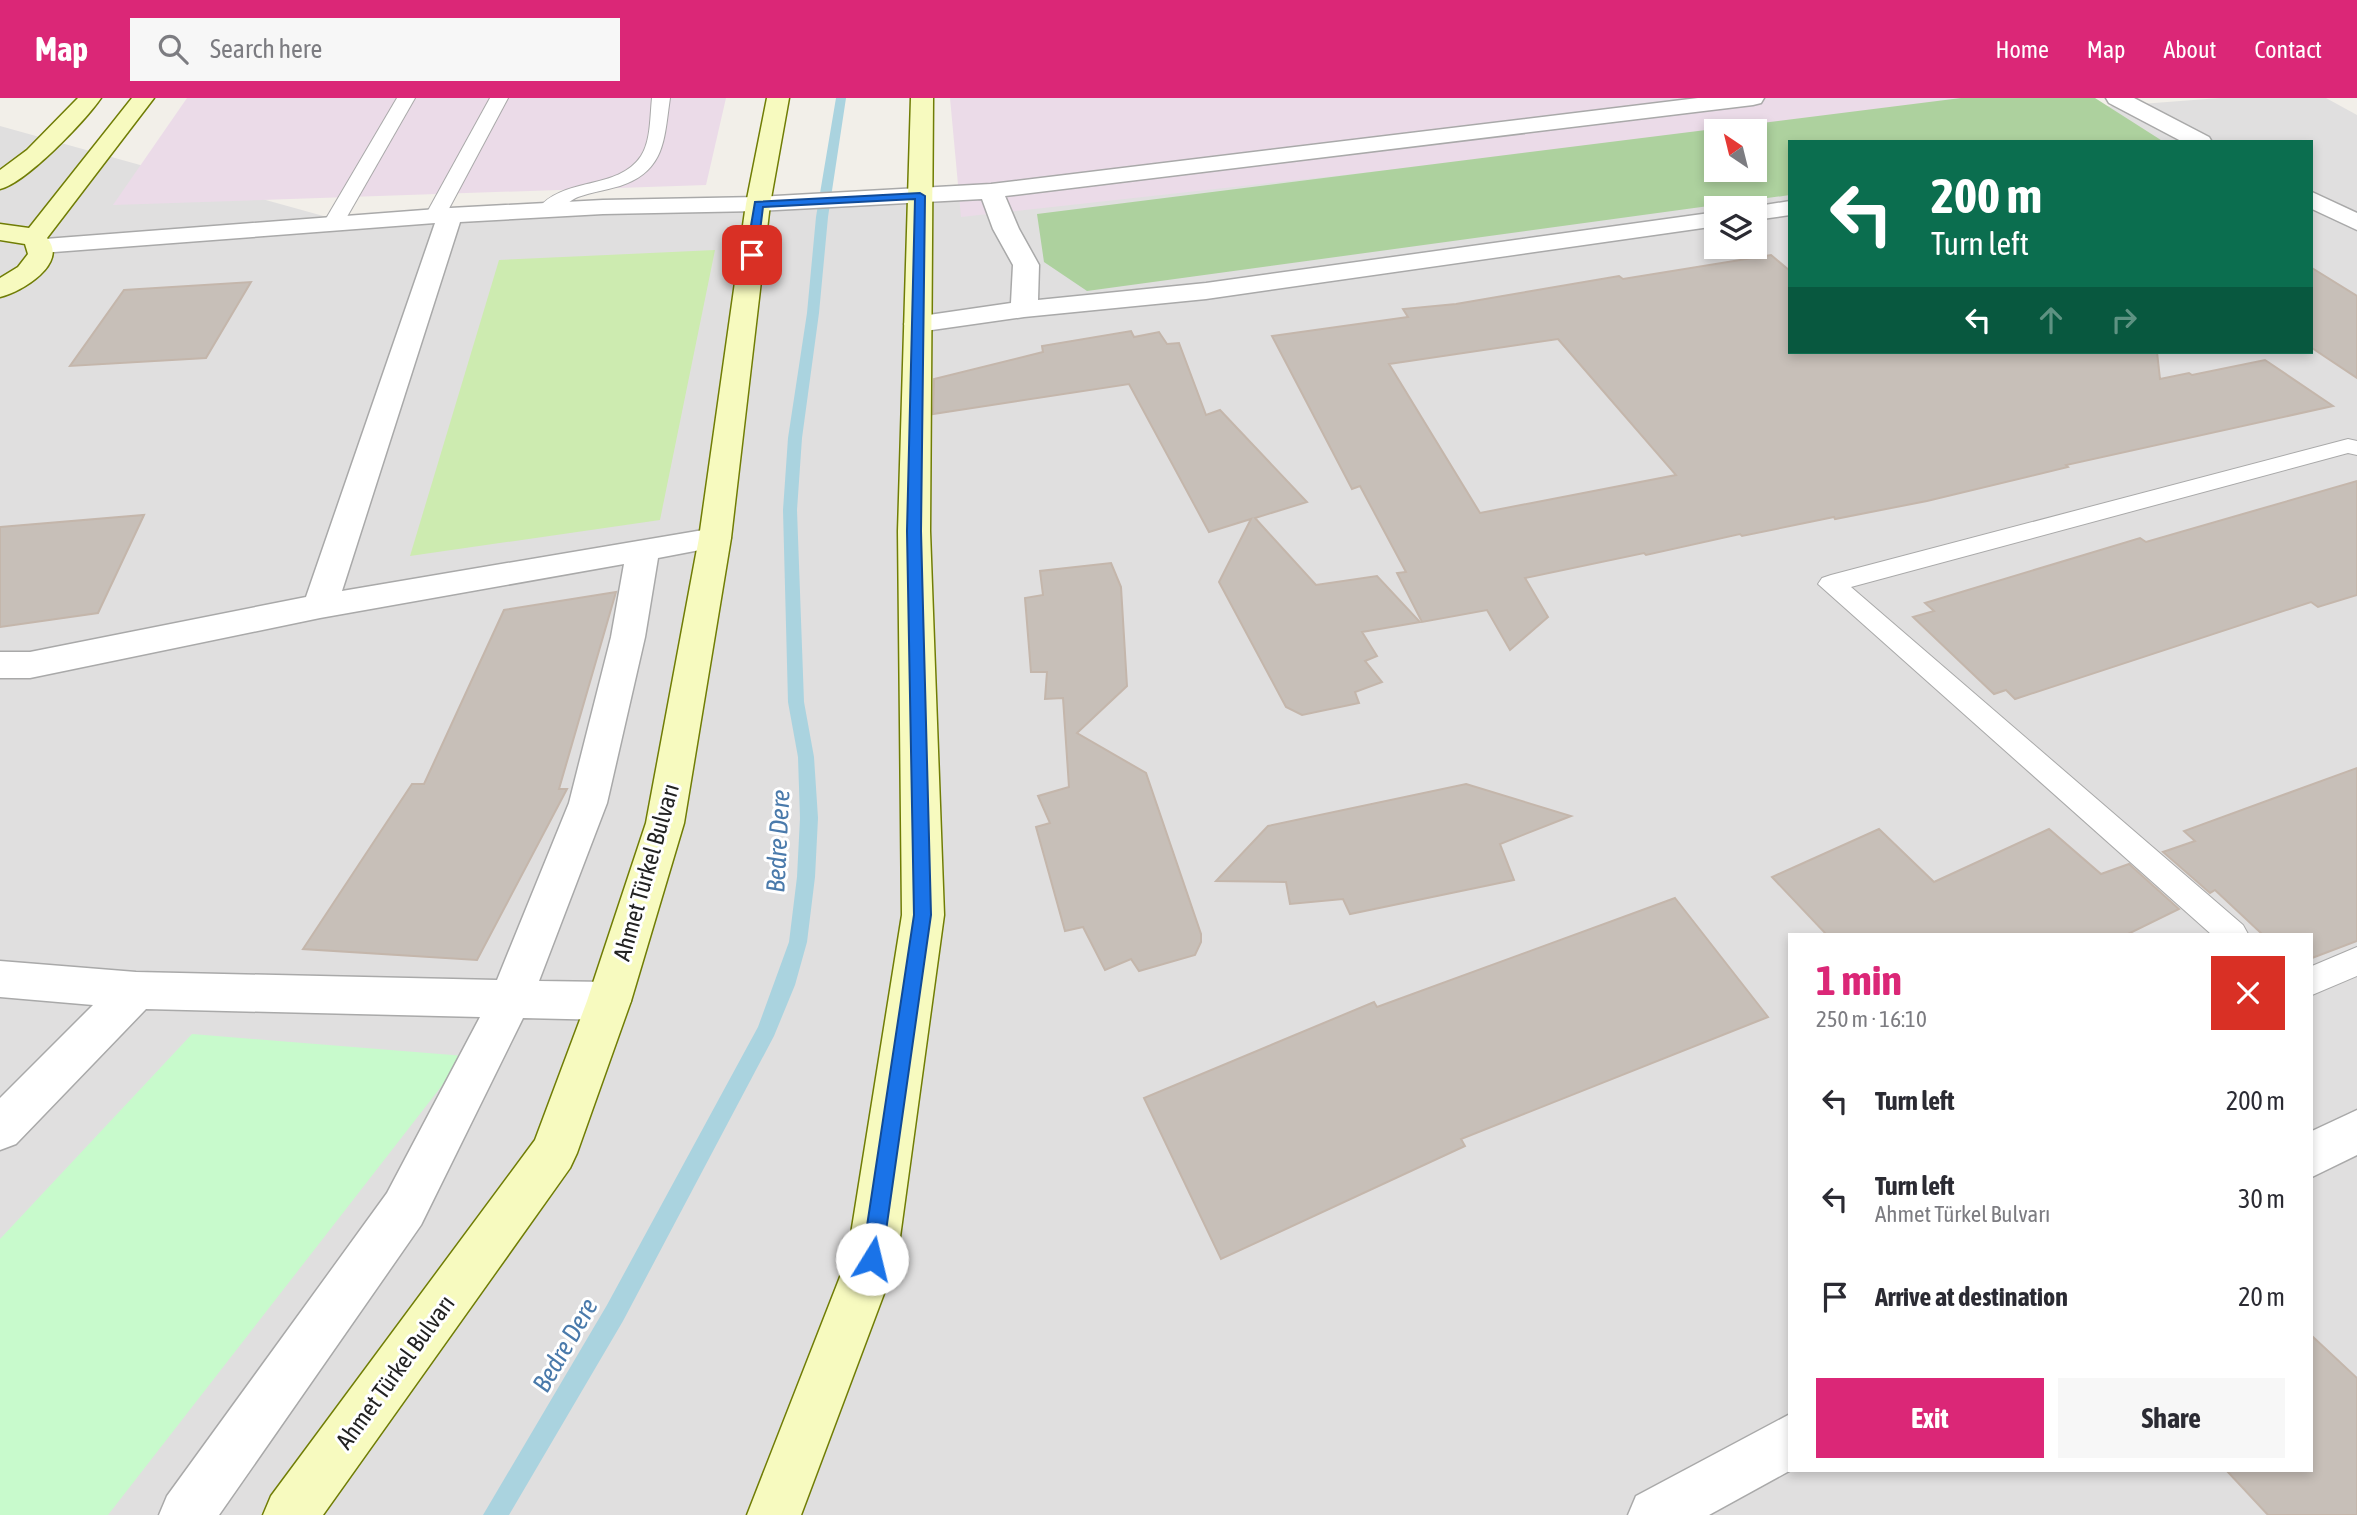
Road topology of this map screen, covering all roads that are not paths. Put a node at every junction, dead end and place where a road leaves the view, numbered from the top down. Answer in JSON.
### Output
{"nodes":[{"id":1,"x":90,"y":98,"type":"edge"},
{"id":2,"x":143,"y":98,"type":"edge"},
{"id":3,"x":406,"y":98,"type":"edge"},
{"id":4,"x":499,"y":98,"type":"edge"},
{"id":5,"x":661,"y":98,"type":"edge"},
{"id":6,"x":778,"y":98,"type":"edge"},
{"id":7,"x":922,"y":98,"type":"edge"},
{"id":8,"x":1753,"y":98,"type":"edge"},
{"id":9,"x":2117,"y":98,"type":"edge"},
{"id":10,"x":2197,"y":140,"type":"edge"},
{"id":11,"x":0,"y":182,"type":"edge"},
{"id":12,"x":991,"y":191,"type":"junction"},
{"id":13,"x":920,"y":196,"type":"junction"},
{"id":14,"x":2313,"y":200,"type":"edge"},
{"id":15,"x":773,"y":203,"type":"junction"},
{"id":16,"x":1788,"y":208,"type":"edge"},
{"id":17,"x":547,"y":210,"type":"junction"},
{"id":18,"x":1767,"y":211,"type":"edge"},
{"id":19,"x":443,"y":216,"type":"junction"},
{"id":20,"x":1704,"y":221,"type":"edge"},
{"id":21,"x":334,"y":222,"type":"junction"},
{"id":22,"x":2357,"y":223,"type":"edge"},
{"id":23,"x":0,"y":232,"type":"edge"},
{"id":24,"x":38,"y":241,"type":"junction"},
{"id":25,"x":1,"y":289,"type":"edge"},
{"id":26,"x":1024,"y":309,"type":"junction"},
{"id":27,"x":918,"y":324,"type":"junction"},
{"id":28,"x":2357,"y":448,"type":"edge"},
{"id":29,"x":715,"y":538,"type":"junction"},
{"id":30,"x":643,"y":550,"type":"junction"},
{"id":31,"x":320,"y":606,"type":"junction"},
{"id":32,"x":15,"y":665,"type":"edge"},
{"id":33,"x":0,"y":694,"type":"edge"},
{"id":34,"x":2231,"y":933,"type":"edge"},
{"id":35,"x":2357,"y":961,"type":"edge"},
{"id":36,"x":0,"y":979,"type":"edge"},
{"id":37,"x":2313,"y":981,"type":"edge"},
{"id":38,"x":136,"y":990,"type":"junction"},
{"id":39,"x":511,"y":999,"type":"junction"},
{"id":40,"x":609,"y":1001,"type":"junction"},
{"id":41,"x":0,"y":1129,"type":"edge"},
{"id":42,"x":2357,"y":1131,"type":"edge"},
{"id":43,"x":2313,"y":1155,"type":"edge"},
{"id":44,"x":1788,"y":1442,"type":"edge"},
{"id":45,"x":186,"y":1515,"type":"edge"},
{"id":46,"x":290,"y":1515,"type":"edge"},
{"id":47,"x":774,"y":1515,"type":"edge"},
{"id":48,"x":1655,"y":1515,"type":"edge"}],
"edges":[{"from":1,"to":11,"type":"street"},
{"from":2,"to":24,"type":"street"},
{"from":3,"to":21,"type":"lane"},
{"from":4,"to":19,"type":"lane"},
{"from":5,"to":17,"type":"lane"},
{"from":6,"to":15,"type":"street","name":"Ahmet Türkel Bulvarı"},
{"from":7,"to":13,"type":"street"},
{"from":8,"to":12,"type":"street"},
{"from":9,"to":10,"type":"street"},
{"from":12,"to":13,"type":"street"},
{"from":12,"to":26,"type":"street"},
{"from":13,"to":15,"type":"street"},
{"from":13,"to":27,"type":"street"},
{"from":14,"to":22,"type":"street"},
{"from":15,"to":17,"type":"street"},
{"from":15,"to":29,"type":"street","name":"Ahmet Türkel Bulvarı"},
{"from":16,"to":18,"type":"street"},
{"from":17,"to":19,"type":"street"},
{"from":19,"to":21,"type":"street"},
{"from":19,"to":31,"type":"street"},
{"from":20,"to":26,"type":"street"},
{"from":21,"to":24,"type":"street"},
{"from":23,"to":24,"type":"street"},
{"from":24,"to":25,"type":"street"},
{"from":26,"to":27,"type":"street"},
{"from":27,"to":47,"type":"street"},
{"from":28,"to":34,"type":"lane"},
{"from":29,"to":30,"type":"street"},
{"from":29,"to":40,"type":"street","name":"Ahmet Türkel Bulvarı"},
{"from":30,"to":31,"type":"street"},
{"from":30,"to":39,"type":"street"},
{"from":31,"to":32,"type":"street"},
{"from":32,"to":33,"type":"street"},
{"from":35,"to":37,"type":"lane"},
{"from":36,"to":38,"type":"street"},
{"from":38,"to":39,"type":"street"},
{"from":38,"to":41,"type":"street"},
{"from":39,"to":40,"type":"street"},
{"from":39,"to":45,"type":"street"},
{"from":40,"to":46,"type":"street","name":"Ahmet Türkel Bulvarı"},
{"from":42,"to":43,"type":"street"},
{"from":44,"to":48,"type":"street"}]}
